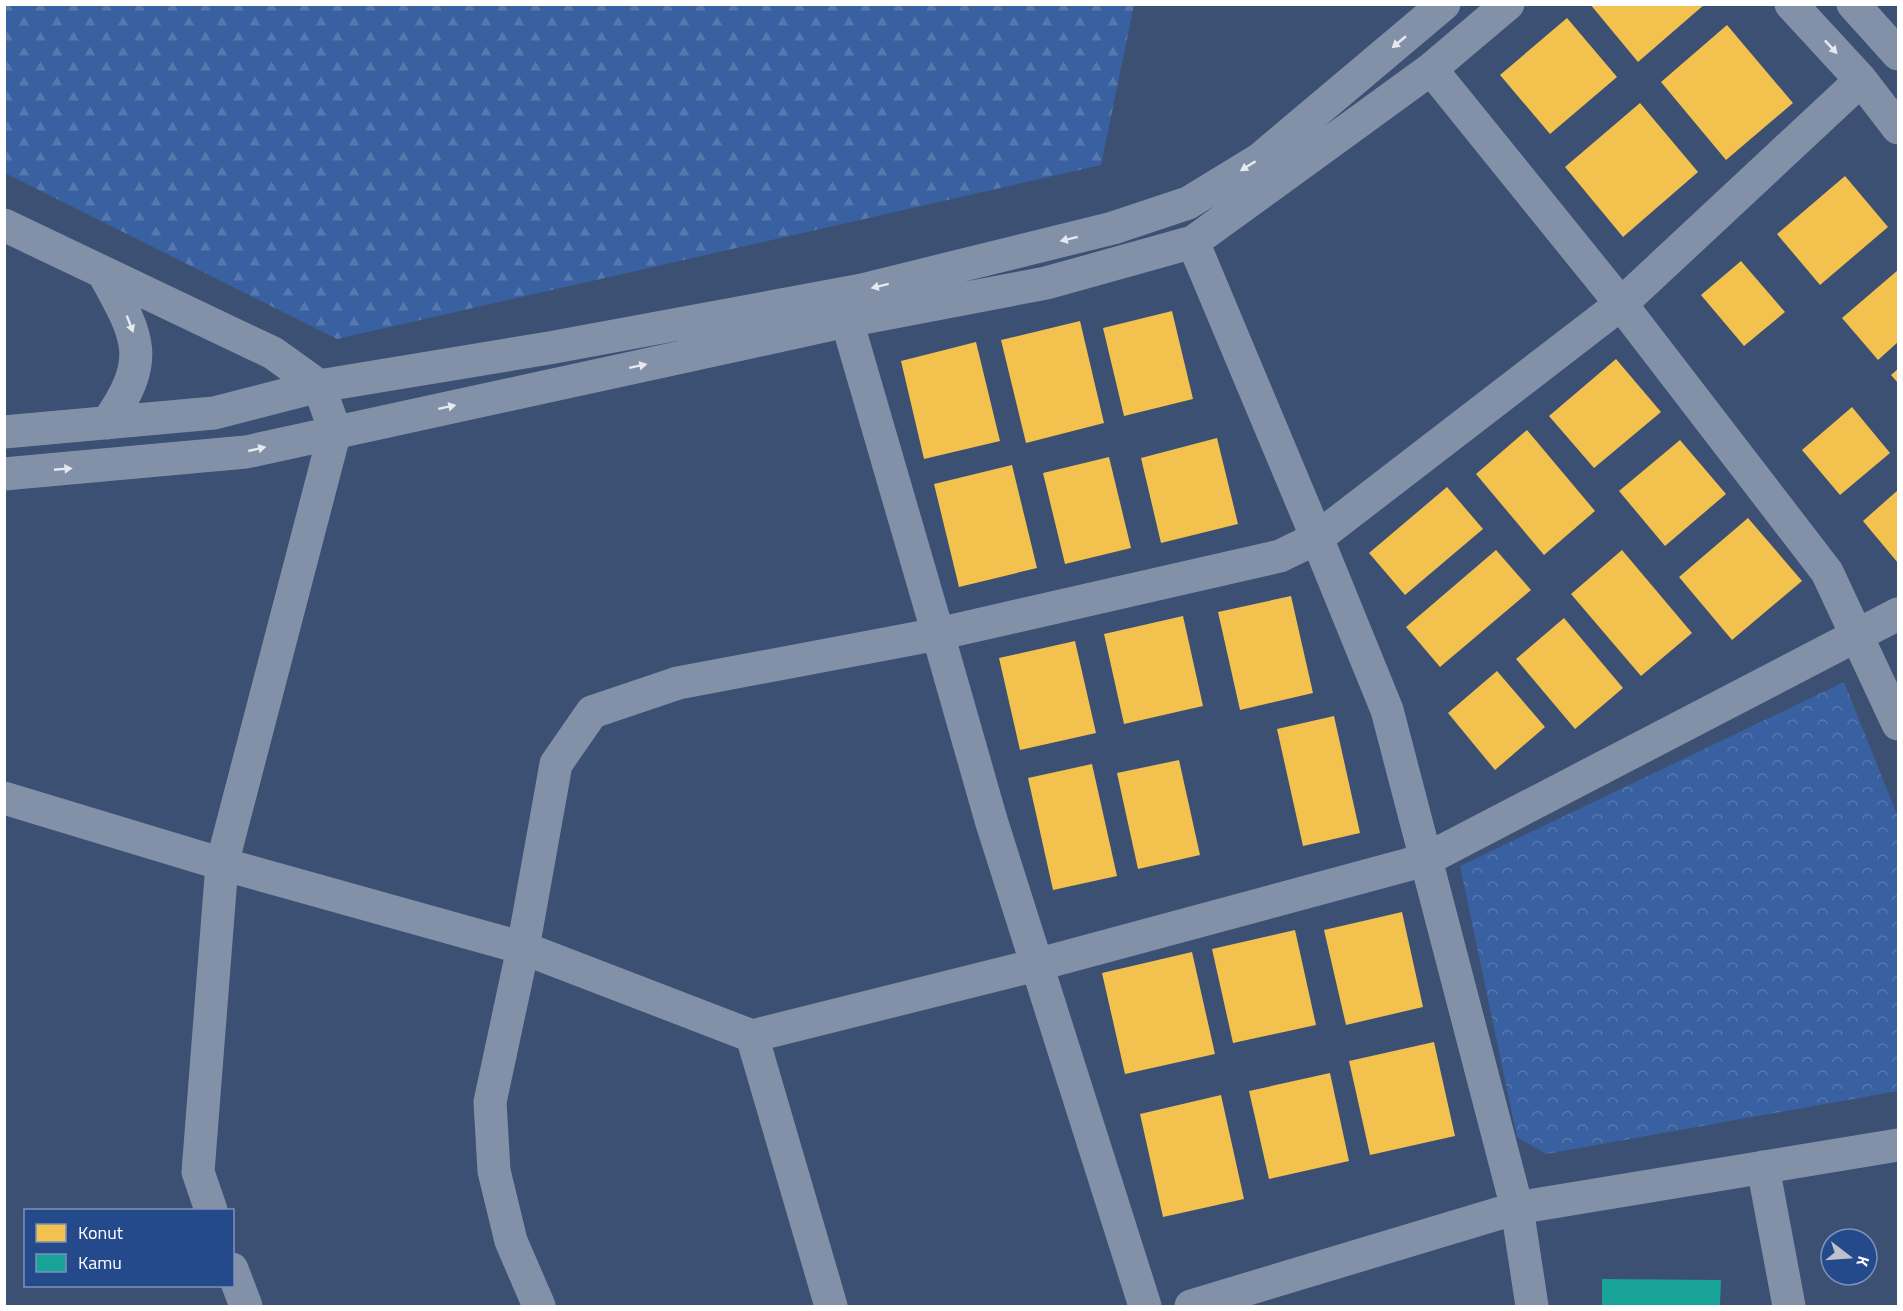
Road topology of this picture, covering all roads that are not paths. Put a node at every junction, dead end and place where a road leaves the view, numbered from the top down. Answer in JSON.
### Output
{"nodes":[{"id":1,"x":1444,"y":4,"type":"edge"},
{"id":2,"x":1508,"y":4,"type":"edge"},
{"id":3,"x":1791,"y":4,"type":"edge"},
{"id":4,"x":1853,"y":4,"type":"edge"},
{"id":5,"x":1899,"y":54,"type":"edge"},
{"id":6,"x":1431,"y":69,"type":"junction"},
{"id":7,"x":1861,"y":80,"type":"junction"},
{"id":8,"x":1899,"y":128,"type":"edge"},
{"id":9,"x":4,"y":225,"type":"edge"},
{"id":10,"x":1193,"y":242,"type":"junction"},
{"id":11,"x":103,"y":272,"type":"junction"},
{"id":12,"x":1621,"y":304,"type":"junction"},
{"id":13,"x":846,"y":321,"type":"junction"},
{"id":14,"x":319,"y":386,"type":"junction"},
{"id":15,"x":107,"y":423,"type":"junction"},
{"id":16,"x":335,"y":431,"type":"junction"},
{"id":17,"x":4,"y":432,"type":"edge"},
{"id":18,"x":4,"y":474,"type":"edge"},
{"id":19,"x":1317,"y":538,"type":"junction"},
{"id":20,"x":1899,"y":614,"type":"edge"},
{"id":21,"x":938,"y":634,"type":"junction"},
{"id":22,"x":1858,"y":636,"type":"junction"},
{"id":23,"x":1899,"y":723,"type":"edge"},
{"id":24,"x":4,"y":798,"type":"edge"},
{"id":25,"x":1425,"y":860,"type":"junction"},
{"id":26,"x":222,"y":864,"type":"junction"},
{"id":27,"x":523,"y":948,"type":"junction"},
{"id":28,"x":1036,"y":965,"type":"junction"},
{"id":29,"x":752,"y":1036,"type":"junction"},
{"id":30,"x":1899,"y":1145,"type":"edge"},
{"id":31,"x":1763,"y":1167,"type":"junction"},
{"id":32,"x":1516,"y":1208,"type":"junction"},
{"id":33,"x":211,"y":1209,"type":"edge"},
{"id":34,"x":234,"y":1274,"type":"edge"},
{"id":35,"x":246,"y":1306,"type":"edge"},
{"id":36,"x":539,"y":1306,"type":"edge"},
{"id":37,"x":831,"y":1306,"type":"edge"},
{"id":38,"x":1144,"y":1306,"type":"edge"},
{"id":39,"x":1191,"y":1306,"type":"edge"},
{"id":40,"x":1532,"y":1306,"type":"edge"},
{"id":41,"x":1789,"y":1306,"type":"edge"}],
"edges":[{"from":1,"to":14,"type":"street","one_way":true},
{"from":2,"to":6,"type":"street"},
{"from":3,"to":7,"type":"street","one_way":true},
{"from":4,"to":5,"type":"street"},
{"from":6,"to":10,"type":"street"},
{"from":6,"to":12,"type":"street"},
{"from":7,"to":8,"type":"street"},
{"from":7,"to":12,"type":"street"},
{"from":9,"to":11,"type":"street"},
{"from":10,"to":13,"type":"street"},
{"from":10,"to":19,"type":"street"},
{"from":11,"to":14,"type":"street"},
{"from":11,"to":15,"type":"street","one_way":true},
{"from":12,"to":19,"type":"street"},
{"from":12,"to":22,"type":"street"},
{"from":16,"to":13,"type":"street","one_way":true},
{"from":13,"to":21,"type":"street"},
{"from":14,"to":15,"type":"street"},
{"from":14,"to":16,"type":"street"},
{"from":15,"to":17,"type":"street"},
{"from":18,"to":16,"type":"street","one_way":true},
{"from":16,"to":26,"type":"street"},
{"from":19,"to":21,"type":"street"},
{"from":19,"to":25,"type":"street"},
{"from":20,"to":22,"type":"street"},
{"from":21,"to":27,"type":"street"},
{"from":21,"to":28,"type":"street"},
{"from":22,"to":23,"type":"street"},
{"from":22,"to":25,"type":"street"},
{"from":24,"to":26,"type":"street"},
{"from":25,"to":28,"type":"street"},
{"from":25,"to":32,"type":"street"},
{"from":26,"to":27,"type":"street"},
{"from":26,"to":33,"type":"street"},
{"from":27,"to":29,"type":"street"},
{"from":27,"to":36,"type":"street"},
{"from":28,"to":29,"type":"street"},
{"from":28,"to":38,"type":"street"},
{"from":29,"to":37,"type":"street"},
{"from":30,"to":31,"type":"street"},
{"from":31,"to":32,"type":"street"},
{"from":31,"to":41,"type":"street"},
{"from":32,"to":39,"type":"street"},
{"from":32,"to":40,"type":"street"},
{"from":34,"to":35,"type":"street"}]}
